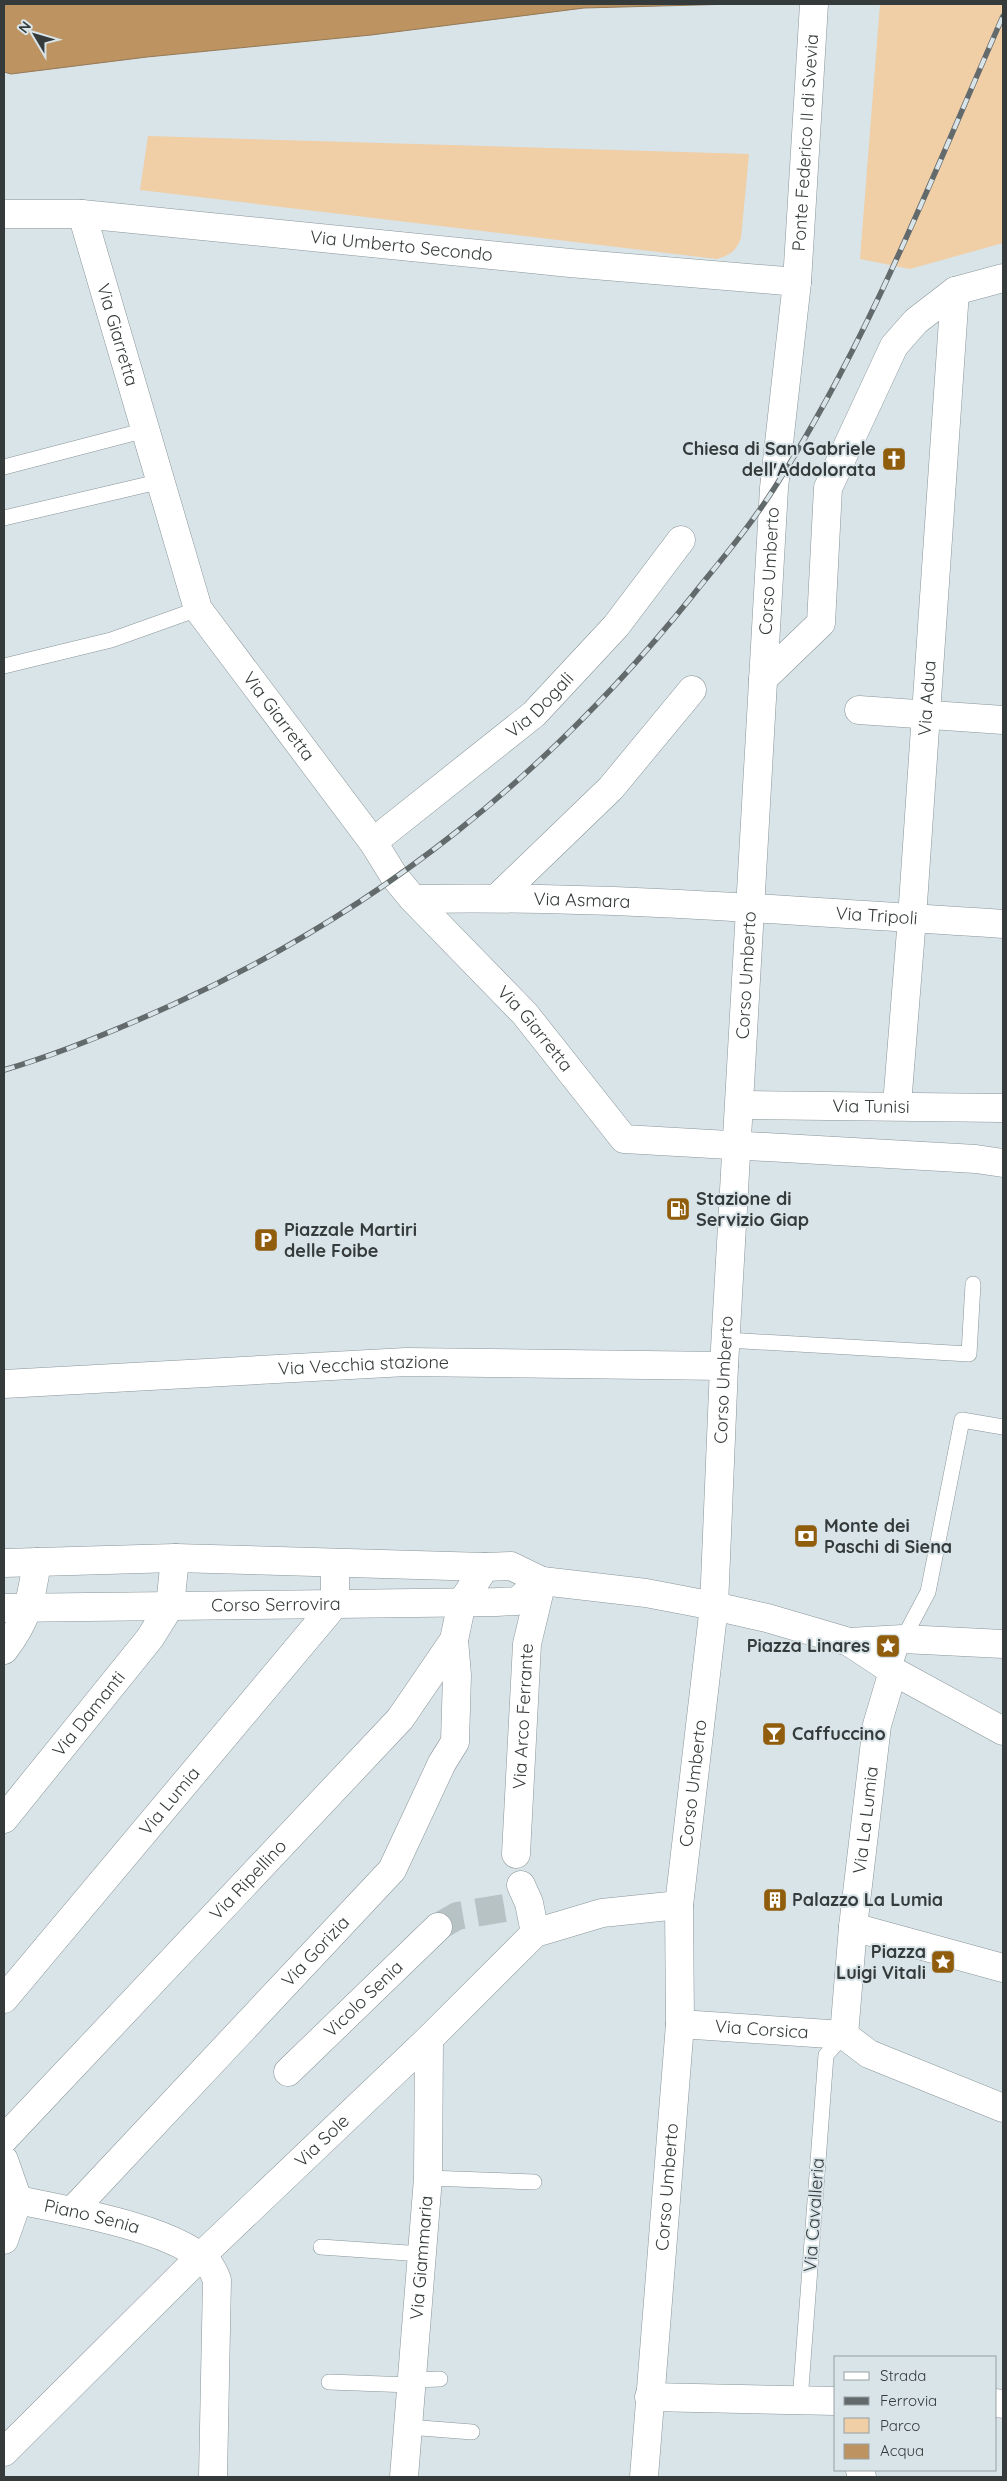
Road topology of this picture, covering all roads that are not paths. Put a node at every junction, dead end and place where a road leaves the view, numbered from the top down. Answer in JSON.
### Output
{"nodes":[{"id":1,"x":814,"y":4,"type":"edge"},
{"id":2,"x":4,"y":214,"type":"edge"},
{"id":3,"x":82,"y":214,"type":"junction"},
{"id":4,"x":1003,"y":278,"type":"edge"},
{"id":5,"x":798,"y":282,"type":"junction"},
{"id":6,"x":955,"y":291,"type":"junction"},
{"id":7,"x":1003,"y":300,"type":"edge"},
{"id":8,"x":146,"y":430,"type":"junction"},
{"id":9,"x":4,"y":467,"type":"edge"},
{"id":10,"x":162,"y":481,"type":"junction"},
{"id":11,"x":4,"y":518,"type":"edge"},
{"id":12,"x":681,"y":540,"type":"dead end"},
{"id":13,"x":198,"y":609,"type":"junction"},
{"id":14,"x":4,"y":666,"type":"edge"},
{"id":15,"x":764,"y":679,"type":"junction"},
{"id":16,"x":692,"y":690,"type":"dead end"},
{"id":17,"x":859,"y":710,"type":"dead end"},
{"id":18,"x":925,"y":716,"type":"junction"},
{"id":19,"x":1003,"y":720,"type":"edge"},
{"id":20,"x":373,"y":842,"type":"junction"},
{"id":21,"x":498,"y":897,"type":"junction"},
{"id":22,"x":412,"y":899,"type":"junction"},
{"id":23,"x":751,"y":908,"type":"junction"},
{"id":24,"x":912,"y":918,"type":"junction"},
{"id":25,"x":1003,"y":924,"type":"edge"},
{"id":26,"x":740,"y":1105,"type":"junction"},
{"id":27,"x":897,"y":1105,"type":"junction"},
{"id":28,"x":1003,"y":1108,"type":"edge"},
{"id":29,"x":737,"y":1147,"type":"junction"},
{"id":30,"x":1003,"y":1163,"type":"edge"},
{"id":31,"x":973,"y":1284,"type":"dead end"},
{"id":32,"x":727,"y":1340,"type":"junction"},
{"id":33,"x":724,"y":1366,"type":"junction"},
{"id":34,"x":4,"y":1384,"type":"edge"},
{"id":35,"x":1003,"y":1427,"type":"edge"},
{"id":36,"x":175,"y":1558,"type":"junction"},
{"id":37,"x":37,"y":1562,"type":"junction"},
{"id":38,"x":4,"y":1563,"type":"edge"},
{"id":39,"x":335,"y":1563,"type":"junction"},
{"id":40,"x":485,"y":1568,"type":"junction"},
{"id":41,"x":542,"y":1581,"type":"junction"},
{"id":42,"x":462,"y":1602,"type":"junction"},
{"id":43,"x":335,"y":1604,"type":"junction"},
{"id":44,"x":170,"y":1606,"type":"junction"},
{"id":45,"x":714,"y":1606,"type":"junction"},
{"id":46,"x":17,"y":1608,"type":"edge"},
{"id":47,"x":903,"y":1639,"type":"junction"},
{"id":48,"x":454,"y":1640,"type":"junction"},
{"id":49,"x":849,"y":1642,"type":"junction"},
{"id":50,"x":1003,"y":1644,"type":"edge"},
{"id":51,"x":4,"y":1650,"type":"edge"},
{"id":52,"x":893,"y":1671,"type":"junction"},
{"id":53,"x":1003,"y":1731,"type":"edge"},
{"id":54,"x":4,"y":1820,"type":"edge"},
{"id":55,"x":516,"y":1854,"type":"dead end"},
{"id":56,"x":520,"y":1899,"type":"dead end"},
{"id":57,"x":679,"y":1905,"type":"junction"},
{"id":58,"x":438,"y":1927,"type":"tunnel mouth"},
{"id":59,"x":853,"y":1927,"type":"junction"},
{"id":60,"x":535,"y":1933,"type":"junction"},
{"id":61,"x":1003,"y":1968,"type":"edge"},
{"id":62,"x":4,"y":1999,"type":"edge"},
{"id":63,"x":680,"y":2024,"type":"junction"},
{"id":64,"x":844,"y":2035,"type":"junction"},
{"id":65,"x":429,"y":2039,"type":"junction"},
{"id":66,"x":288,"y":2072,"type":"dead end"},
{"id":67,"x":1003,"y":2108,"type":"edge"},
{"id":68,"x":4,"y":2139,"type":"edge"},
{"id":69,"x":4,"y":2160,"type":"edge"},
{"id":70,"x":428,"y":2178,"type":"junction"},
{"id":71,"x":534,"y":2182,"type":"dead end"},
{"id":72,"x":18,"y":2200,"type":"junction"},
{"id":73,"x":72,"y":2211,"type":"junction"},
{"id":74,"x":4,"y":2240,"type":"edge"},
{"id":75,"x":321,"y":2247,"type":"dead end"},
{"id":76,"x":422,"y":2254,"type":"junction"},
{"id":77,"x":200,"y":2257,"type":"junction"},
{"id":78,"x":440,"y":2379,"type":"dead end"},
{"id":79,"x":328,"y":2382,"type":"dead end"},
{"id":80,"x":411,"y":2383,"type":"junction"},
{"id":81,"x":649,"y":2397,"type":"junction"},
{"id":82,"x":800,"y":2401,"type":"junction"},
{"id":83,"x":834,"y":2401,"type":"edge"},
{"id":84,"x":408,"y":2427,"type":"junction"},
{"id":85,"x":472,"y":2432,"type":"dead end"},
{"id":86,"x":4,"y":2452,"type":"edge"},
{"id":87,"x":213,"y":2477,"type":"edge"},
{"id":88,"x":404,"y":2477,"type":"edge"},
{"id":89,"x":644,"y":2477,"type":"edge"}],
"edges":[{"from":1,"to":5,"type":"street","name":"Ponte Federico II di Svevia"},
{"from":2,"to":3,"type":"street","name":"Via Umberto Secondo"},
{"from":3,"to":5,"type":"street","name":"Via Umberto Secondo"},
{"from":3,"to":8,"type":"street","name":"Via Giarretta"},
{"from":4,"to":6,"type":"street"},
{"from":5,"to":15,"type":"street","name":"Corso Umberto"},
{"from":6,"to":7,"type":"street"},
{"from":6,"to":15,"type":"street"},
{"from":6,"to":18,"type":"street","name":"Via Adua"},
{"from":8,"to":9,"type":"lane"},
{"from":8,"to":10,"type":"street","name":"Via Giarretta"},
{"from":10,"to":11,"type":"lane"},
{"from":10,"to":13,"type":"street","name":"Via Giarretta"},
{"from":12,"to":20,"type":"street","name":"Via Dogali"},
{"from":13,"to":14,"type":"lane"},
{"from":13,"to":20,"type":"street","name":"Via Giarretta"},
{"from":15,"to":23,"type":"street","name":"Corso Umberto"},
{"from":16,"to":21,"type":"street"},
{"from":17,"to":18,"type":"street"},
{"from":18,"to":19,"type":"street"},
{"from":18,"to":24,"type":"street","name":"Via Adua"},
{"from":20,"to":22,"type":"street","name":"Via Giarretta"},
{"from":21,"to":22,"type":"street","name":"Via Asmara"},
{"from":21,"to":23,"type":"street","name":"Via Asmara"},
{"from":22,"to":29,"type":"street","name":"Via Giarretta"},
{"from":23,"to":24,"type":"street","name":"Via Tripoli"},
{"from":23,"to":26,"type":"street","name":"Corso Umberto"},
{"from":24,"to":25,"type":"street","name":"Via Tripoli"},
{"from":24,"to":27,"type":"street","name":"Via Adua"},
{"from":26,"to":27,"type":"street","name":"Via Tunisi"},
{"from":26,"to":29,"type":"street","name":"Corso Umberto"},
{"from":27,"to":28,"type":"street","name":"Via Tunisi"},
{"from":29,"to":30,"type":"street"},
{"from":29,"to":32,"type":"street","name":"Corso Umberto"},
{"from":31,"to":32,"type":"lane"},
{"from":32,"to":33,"type":"street","name":"Corso Umberto"},
{"from":33,"to":34,"type":"street","name":"Via Vecchia stazione"},
{"from":33,"to":45,"type":"street","name":"Corso Umberto"},
{"from":35,"to":47,"type":"lane"},
{"from":36,"to":37,"type":"street"},
{"from":36,"to":39,"type":"street"},
{"from":36,"to":44,"type":"street"},
{"from":37,"to":38,"type":"street"},
{"from":37,"to":46,"type":"street"},
{"from":39,"to":40,"type":"street"},
{"from":39,"to":43,"type":"street"},
{"from":40,"to":41,"type":"street"},
{"from":40,"to":42,"type":"street"},
{"from":41,"to":42,"type":"street","name":"Corso Serrovira"},
{"from":41,"to":45,"type":"street"},
{"from":41,"to":55,"type":"street","name":"Via Arco Ferrante"},
{"from":42,"to":43,"type":"street","name":"Corso Serrovira"},
{"from":42,"to":48,"type":"street","name":"Via Ripellino"},
{"from":43,"to":44,"type":"street","name":"Corso Serrovira"},
{"from":43,"to":62,"type":"street","name":"Via Lumia"},
{"from":44,"to":46,"type":"street","name":"Corso Serrovira"},
{"from":44,"to":54,"type":"street","name":"Via Damanti"},
{"from":45,"to":49,"type":"street"},
{"from":45,"to":57,"type":"street","name":"Corso Umberto"},
{"from":46,"to":51,"type":"street"},
{"from":47,"to":49,"type":"street"},
{"from":47,"to":50,"type":"street"},
{"from":47,"to":52,"type":"lane"},
{"from":48,"to":68,"type":"street","name":"Via Ripellino"},
{"from":48,"to":73,"type":"street","name":"Via Gorizia"},
{"from":49,"to":52,"type":"street"},
{"from":52,"to":53,"type":"street"},
{"from":52,"to":59,"type":"street","name":"Via La Lumia"},
{"from":56,"to":60,"type":"street"},
{"from":57,"to":60,"type":"street","name":"Via Sole"},
{"from":57,"to":63,"type":"street","name":"Corso Umberto"},
{"from":58,"to":66,"type":"street","name":"Vicolo Senia"},
{"from":59,"to":61,"type":"street"},
{"from":59,"to":64,"type":"street","name":"Via La Lumia"},
{"from":60,"to":65,"type":"street","name":"Via Sole"},
{"from":63,"to":64,"type":"street","name":"Via Corsica"},
{"from":63,"to":81,"type":"street","name":"Corso Umberto"},
{"from":64,"to":67,"type":"street"},
{"from":64,"to":82,"type":"lane","name":"Via Cavalleria"},
{"from":65,"to":70,"type":"street","name":"Via Giammaria"},
{"from":65,"to":77,"type":"street","name":"Via Sole"},
{"from":69,"to":72,"type":"street"},
{"from":70,"to":71,"type":"lane"},
{"from":70,"to":76,"type":"street","name":"Via Giammaria"},
{"from":72,"to":73,"type":"street","name":"Piano Senia"},
{"from":72,"to":74,"type":"street"},
{"from":73,"to":77,"type":"street","name":"Piano Senia"},
{"from":75,"to":76,"type":"lane"},
{"from":76,"to":80,"type":"street","name":"Via Giammaria"},
{"from":77,"to":86,"type":"street","name":"Via Sole"},
{"from":77,"to":87,"type":"street"},
{"from":78,"to":80,"type":"lane"},
{"from":79,"to":80,"type":"lane"},
{"from":80,"to":84,"type":"street","name":"Via Giammaria"},
{"from":81,"to":82,"type":"street"},
{"from":81,"to":89,"type":"street","name":"Corso Umberto"},
{"from":82,"to":83,"type":"street"},
{"from":84,"to":85,"type":"lane"},
{"from":84,"to":88,"type":"street","name":"Via Giammaria"}]}
